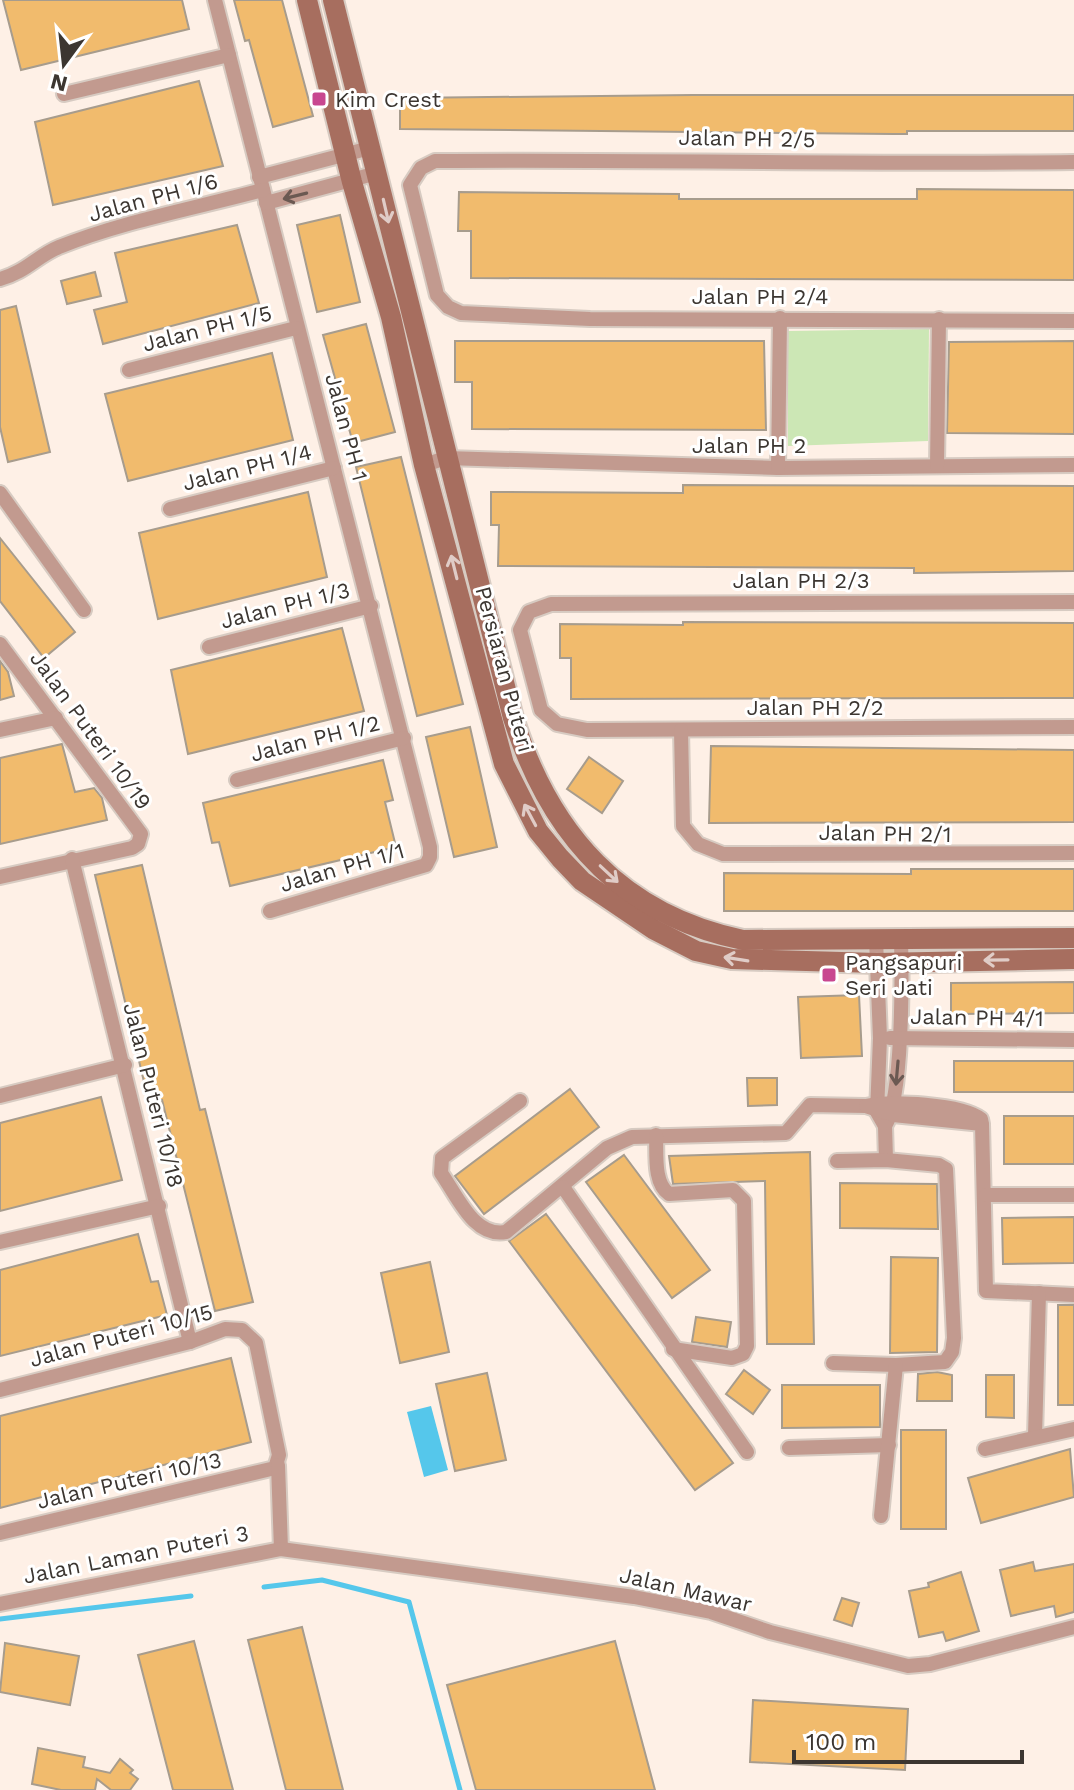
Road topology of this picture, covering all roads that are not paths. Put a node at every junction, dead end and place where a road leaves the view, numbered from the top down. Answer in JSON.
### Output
{"nodes":[{"id":1,"x":215,"y":0,"type":"edge"},
{"id":2,"x":307,"y":0,"type":"edge"},
{"id":3,"x":333,"y":0,"type":"edge"},
{"id":4,"x":229,"y":55,"type":"junction"},
{"id":5,"x":64,"y":94,"type":"dead end"},
{"id":6,"x":370,"y":148,"type":"junction"},
{"id":7,"x":346,"y":155,"type":"junction"},
{"id":8,"x":1074,"y":162,"type":"edge"},
{"id":9,"x":377,"y":173,"type":"junction"},
{"id":10,"x":352,"y":182,"type":"junction"},
{"id":11,"x":263,"y":190,"type":"junction"},
{"id":12,"x":0,"y":279,"type":"edge"},
{"id":13,"x":448,"y":307,"type":"joint"},
{"id":14,"x":780,"y":318,"type":"junction"},
{"id":15,"x":939,"y":319,"type":"junction"},
{"id":16,"x":1074,"y":321,"type":"edge"},
{"id":17,"x":296,"y":328,"type":"junction"},
{"id":18,"x":129,"y":370,"type":"dead end"},
{"id":19,"x":446,"y":458,"type":"junction"},
{"id":20,"x":424,"y":465,"type":"junction"},
{"id":21,"x":1074,"y":465,"type":"edge"},
{"id":22,"x":937,"y":466,"type":"junction"},
{"id":23,"x":334,"y":468,"type":"junction"},
{"id":24,"x":778,"y":468,"type":"junction"},
{"id":25,"x":0,"y":493,"type":"edge"},
{"id":26,"x":170,"y":509,"type":"dead end"},
{"id":27,"x":1074,"y":602,"type":"edge"},
{"id":28,"x":371,"y":606,"type":"junction"},
{"id":29,"x":84,"y":610,"type":"dead end"},
{"id":30,"x":0,"y":644,"type":"edge"},
{"id":31,"x":209,"y":647,"type":"dead end"},
{"id":32,"x":56,"y":718,"type":"junction"},
{"id":33,"x":557,"y":724,"type":"joint"},
{"id":34,"x":1074,"y":727,"type":"edge"},
{"id":35,"x":0,"y":730,"type":"edge"},
{"id":36,"x":681,"y":730,"type":"junction"},
{"id":37,"x":404,"y":738,"type":"junction"},
{"id":38,"x":237,"y":780,"type":"dead end"},
{"id":39,"x":1074,"y":853,"type":"edge"},
{"id":40,"x":72,"y":859,"type":"junction"},
{"id":41,"x":426,"y":865,"type":"joint"},
{"id":42,"x":0,"y":877,"type":"edge"},
{"id":43,"x":270,"y":911,"type":"dead end"},
{"id":44,"x":1074,"y":938,"type":"edge"},
{"id":45,"x":876,"y":939,"type":"junction"},
{"id":46,"x":901,"y":939,"type":"junction"},
{"id":47,"x":1074,"y":959,"type":"edge"},
{"id":48,"x":902,"y":962,"type":"junction"},
{"id":49,"x":877,"y":963,"type":"junction"},
{"id":50,"x":880,"y":1038,"type":"junction"},
{"id":51,"x":900,"y":1039,"type":"junction"},
{"id":52,"x":1074,"y":1040,"type":"edge"},
{"id":53,"x":125,"y":1065,"type":"junction"},
{"id":54,"x":0,"y":1096,"type":"edge"},
{"id":55,"x":520,"y":1101,"type":"dead end"},
{"id":56,"x":873,"y":1107,"type":"junction"},
{"id":57,"x":891,"y":1115,"type":"junction"},
{"id":58,"x":656,"y":1135,"type":"junction"},
{"id":59,"x":886,"y":1160,"type":"junction"},
{"id":60,"x":837,"y":1161,"type":"dead end"},
{"id":61,"x":563,"y":1187,"type":"junction"},
{"id":62,"x":986,"y":1195,"type":"junction"},
{"id":63,"x":1074,"y":1195,"type":"edge"},
{"id":64,"x":159,"y":1206,"type":"junction"},
{"id":65,"x":0,"y":1242,"type":"edge"},
{"id":66,"x":1039,"y":1293,"type":"junction"},
{"id":67,"x":1074,"y":1295,"type":"edge"},
{"id":68,"x":190,"y":1342,"type":"junction"},
{"id":69,"x":673,"y":1349,"type":"junction"},
{"id":70,"x":833,"y":1363,"type":"dead end"},
{"id":71,"x":896,"y":1365,"type":"junction"},
{"id":72,"x":0,"y":1390,"type":"edge"},
{"id":73,"x":1074,"y":1429,"type":"edge"},
{"id":74,"x":1035,"y":1436,"type":"junction"},
{"id":75,"x":889,"y":1445,"type":"junction"},
{"id":76,"x":789,"y":1448,"type":"dead end"},
{"id":77,"x":985,"y":1449,"type":"dead end"},
{"id":78,"x":747,"y":1452,"type":"dead end"},
{"id":79,"x":273,"y":1467,"type":"junction"},
{"id":80,"x":881,"y":1516,"type":"dead end"},
{"id":81,"x":0,"y":1533,"type":"edge"},
{"id":82,"x":281,"y":1549,"type":"junction"},
{"id":83,"x":0,"y":1604,"type":"edge"},
{"id":84,"x":1074,"y":1627,"type":"edge"}],
"edges":[{"from":1,"to":4,"type":"street","name":"Jalan PH 1"},
{"from":2,"to":7,"type":"main road","name":"Persiaran Puteri"},
{"from":3,"to":6,"type":"main road","name":"Persiaran Puteri"},
{"from":4,"to":5,"type":"street"},
{"from":4,"to":11,"type":"street","name":"Jalan PH 1"},
{"from":6,"to":7,"type":"street"},
{"from":6,"to":9,"type":"main road","name":"Persiaran Puteri"},
{"from":7,"to":10,"type":"main road","name":"Persiaran Puteri"},
{"from":7,"to":11,"type":"street"},
{"from":8,"to":13,"type":"street","name":"Jalan PH 2/5"},
{"from":9,"to":10,"type":"street"},
{"from":9,"to":19,"type":"main road","name":"Persiaran Puteri","one_way":true},
{"from":10,"to":11,"type":"street","one_way":true},
{"from":10,"to":20,"type":"main road","name":"Persiaran Puteri"},
{"from":11,"to":12,"type":"street","name":"Jalan PH 1/6"},
{"from":11,"to":17,"type":"street","name":"Jalan PH 1"},
{"from":13,"to":14,"type":"street","name":"Jalan PH 2/4"},
{"from":14,"to":15,"type":"street","name":"Jalan PH 2/4"},
{"from":14,"to":24,"type":"street"},
{"from":15,"to":16,"type":"street","name":"Jalan PH 2/4"},
{"from":15,"to":22,"type":"street"},
{"from":17,"to":18,"type":"street","name":"Jalan PH 1/5"},
{"from":17,"to":23,"type":"street","name":"Jalan PH 1"},
{"from":19,"to":20,"type":"street","name":"Jalan PH 2"},
{"from":19,"to":24,"type":"street","name":"Jalan PH 2"},
{"from":19,"to":45,"type":"main road","name":"Persiaran Puteri","one_way":true},
{"from":49,"to":20,"type":"main road","name":"Persiaran Puteri","one_way":true},
{"from":21,"to":22,"type":"street","name":"Jalan PH 2"},
{"from":22,"to":24,"type":"street","name":"Jalan PH 2"},
{"from":23,"to":26,"type":"street","name":"Jalan PH 1/4"},
{"from":23,"to":28,"type":"street","name":"Jalan PH 1"},
{"from":25,"to":29,"type":"street"},
{"from":27,"to":33,"type":"street","name":"Jalan PH 2/3"},
{"from":28,"to":31,"type":"street","name":"Jalan PH 1/3"},
{"from":28,"to":37,"type":"street","name":"Jalan PH 1"},
{"from":30,"to":32,"type":"street","name":"Jalan Puteri 10/19"},
{"from":32,"to":35,"type":"street"},
{"from":32,"to":40,"type":"street","name":"Jalan Puteri 10/19"},
{"from":33,"to":36,"type":"street","name":"Jalan PH 2/2"},
{"from":34,"to":36,"type":"street","name":"Jalan PH 2/2"},
{"from":36,"to":39,"type":"street","name":"Jalan PH 2/1"},
{"from":37,"to":38,"type":"street","name":"Jalan PH 1/2"},
{"from":37,"to":41,"type":"street","name":"Jalan PH 1"},
{"from":40,"to":42,"type":"street","name":"Jalan Puteri 10/19"},
{"from":40,"to":53,"type":"street","name":"Jalan Puteri 10/18"},
{"from":41,"to":43,"type":"street","name":"Jalan PH 1/1"},
{"from":44,"to":46,"type":"main road","name":"Persiaran Puteri"},
{"from":45,"to":46,"type":"main road","name":"Persiaran Puteri"},
{"from":45,"to":49,"type":"street"},
{"from":46,"to":48,"type":"street"},
{"from":47,"to":48,"type":"main road","name":"Persiaran Puteri","one_way":true},
{"from":48,"to":49,"type":"main road","name":"Persiaran Puteri"},
{"from":48,"to":51,"type":"street"},
{"from":49,"to":50,"type":"street"},
{"from":50,"to":51,"type":"street","name":"Jalan PH 4/1"},
{"from":50,"to":56,"type":"street"},
{"from":51,"to":52,"type":"street","name":"Jalan PH 4/1"},
{"from":51,"to":57,"type":"street","one_way":true},
{"from":53,"to":54,"type":"street"},
{"from":53,"to":64,"type":"street","name":"Jalan Puteri 10/18"},
{"from":55,"to":61,"type":"street"},
{"from":56,"to":57,"type":"street"},
{"from":56,"to":57,"type":"street"},
{"from":56,"to":58,"type":"street"},
{"from":57,"to":59,"type":"street"},
{"from":57,"to":62,"type":"street"},
{"from":58,"to":61,"type":"street"},
{"from":58,"to":69,"type":"street"},
{"from":59,"to":60,"type":"street"},
{"from":59,"to":71,"type":"street"},
{"from":61,"to":69,"type":"street"},
{"from":62,"to":63,"type":"street"},
{"from":62,"to":66,"type":"street"},
{"from":64,"to":65,"type":"street"},
{"from":64,"to":68,"type":"street","name":"Jalan Puteri 10/18"},
{"from":66,"to":67,"type":"street"},
{"from":66,"to":74,"type":"street"},
{"from":68,"to":72,"type":"street","name":"Jalan Puteri 10/15"},
{"from":68,"to":79,"type":"street","name":"Jalan Puteri 10/15"},
{"from":69,"to":78,"type":"street"},
{"from":70,"to":71,"type":"street"},
{"from":71,"to":75,"type":"street"},
{"from":73,"to":74,"type":"street"},
{"from":74,"to":77,"type":"street"},
{"from":75,"to":76,"type":"street"},
{"from":75,"to":80,"type":"street"},
{"from":79,"to":81,"type":"street","name":"Jalan Puteri 10/13"},
{"from":79,"to":82,"type":"street","name":"Jalan Puteri 10/15"},
{"from":82,"to":83,"type":"street","name":"Jalan Laman Puteri 3"},
{"from":82,"to":84,"type":"street","name":"Jalan Mawar"}]}
